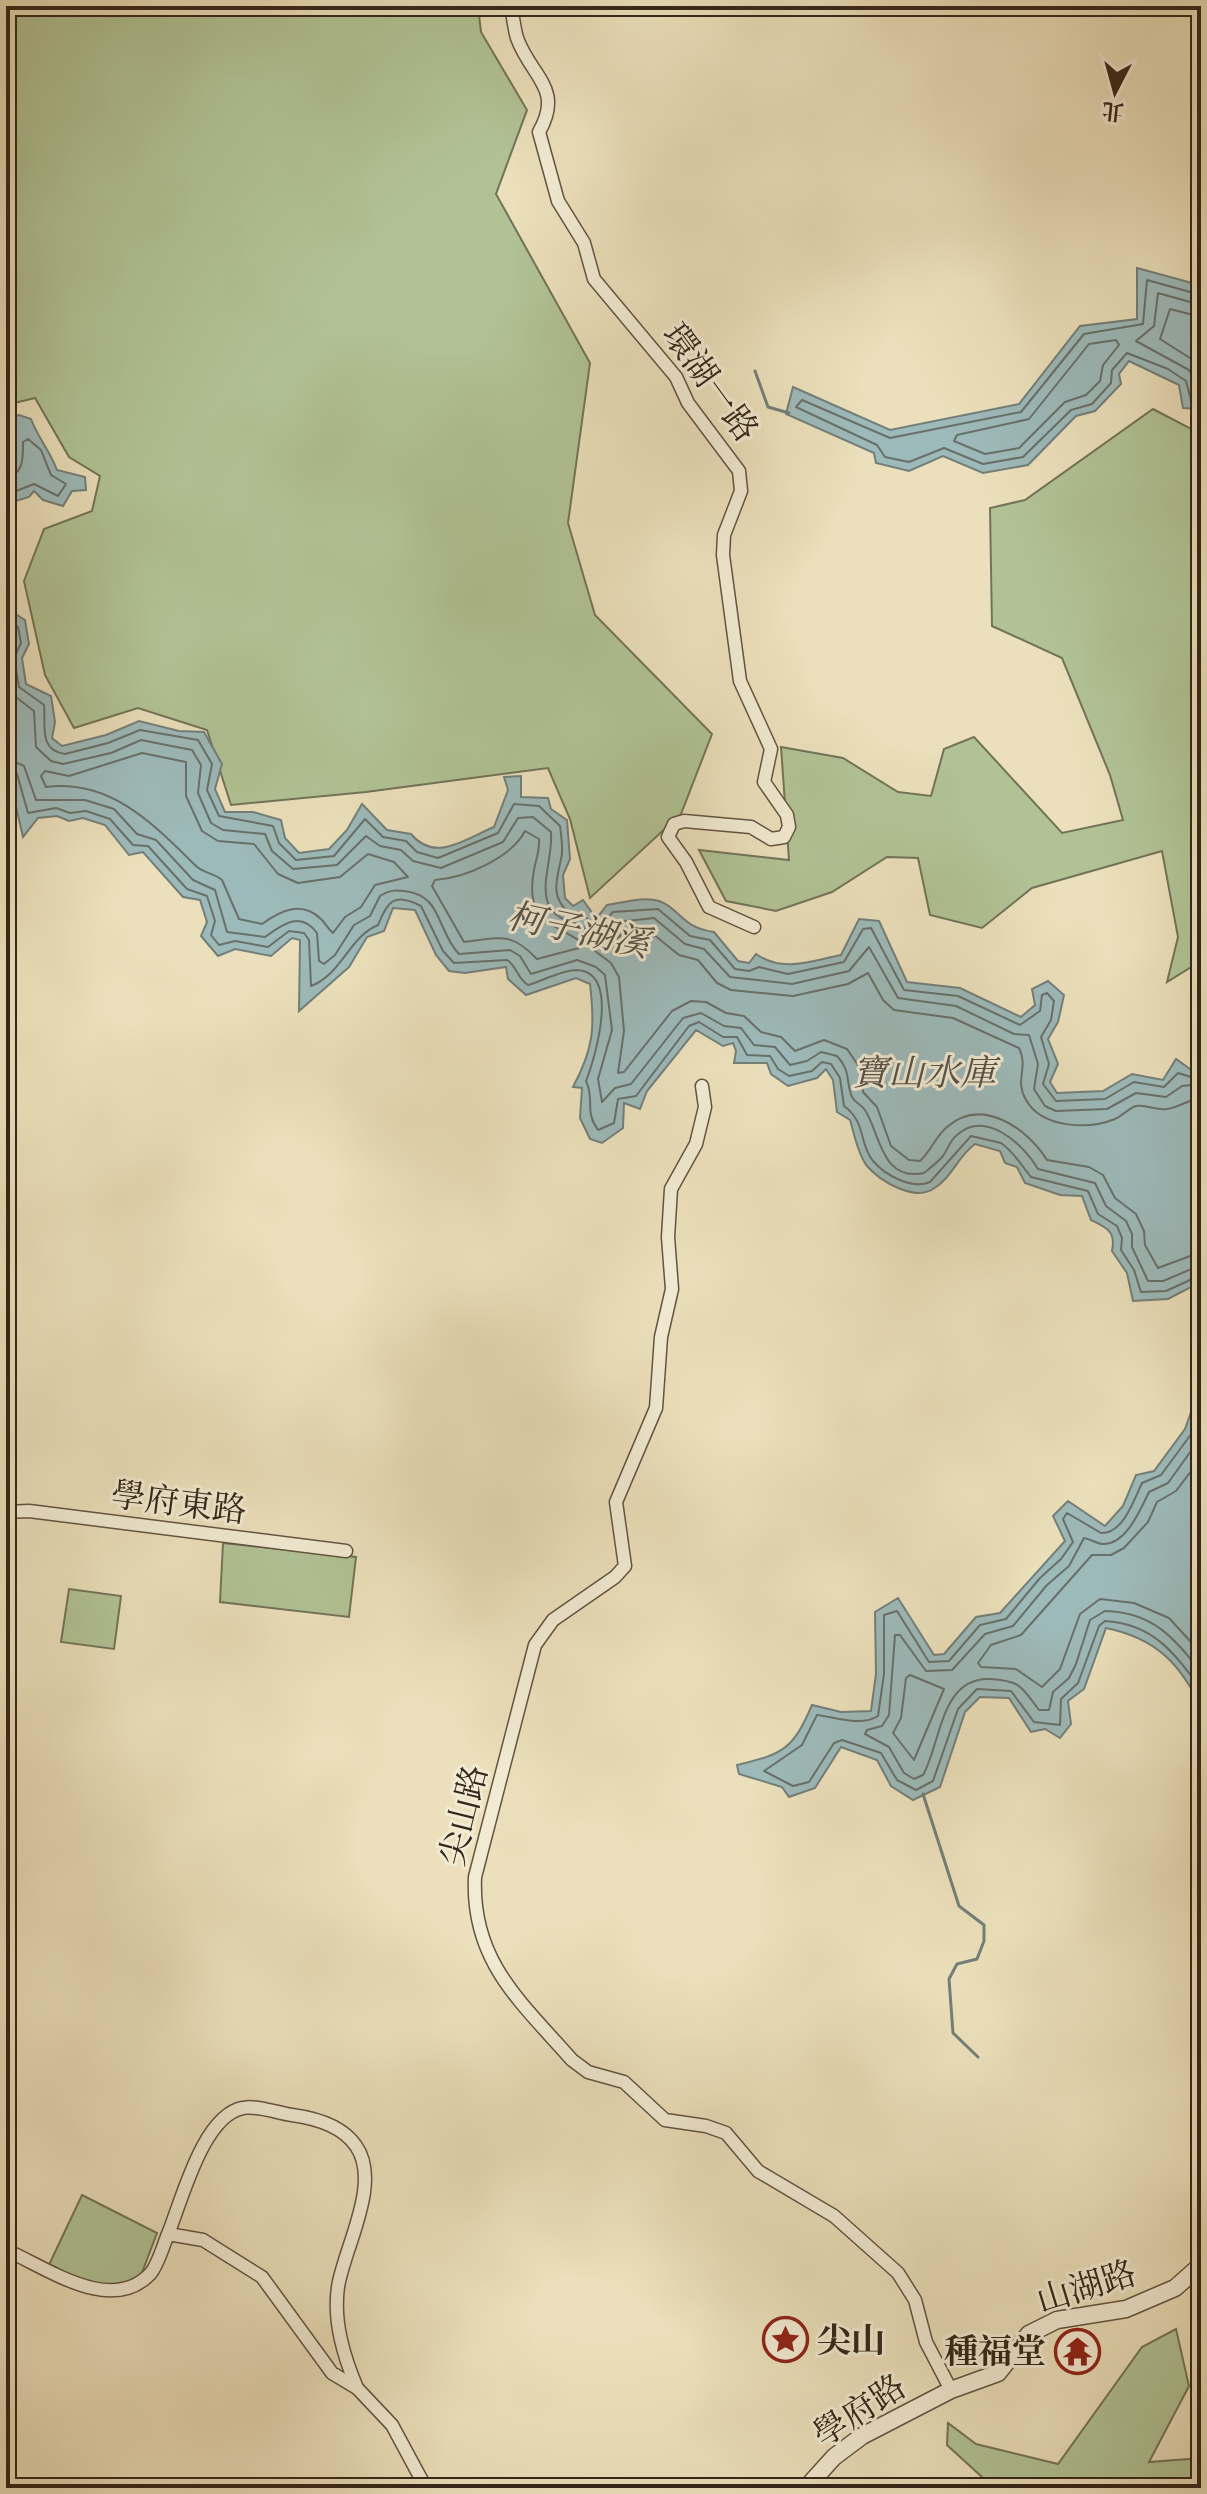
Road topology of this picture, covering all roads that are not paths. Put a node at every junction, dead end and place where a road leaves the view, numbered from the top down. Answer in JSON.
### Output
{"nodes":[{"id":1,"x":511,"y":6,"type":"edge"},
{"id":2,"x":754,"y":927,"type":"dead end"},
{"id":3,"x":702,"y":1086,"type":"dead end"},
{"id":4,"x":6,"y":1512,"type":"edge"},
{"id":5,"x":346,"y":1551,"type":"dead end"},
{"id":6,"x":168,"y":2234,"type":"junction"},
{"id":7,"x":6,"y":2250,"type":"edge"},
{"id":8,"x":1201,"y":2265,"type":"edge"},
{"id":9,"x":357,"y":2388,"type":"junction"},
{"id":10,"x":951,"y":2390,"type":"junction"},
{"id":11,"x":426,"y":2488,"type":"edge"},
{"id":12,"x":806,"y":2488,"type":"edge"}],
"edges":[{"from":1,"to":2,"type":"street","name":"環湖一路"},
{"from":3,"to":10,"type":"street","name":"尖山路"},
{"from":4,"to":5,"type":"street","name":"學府東路"},
{"from":6,"to":7,"type":"street"},
{"from":6,"to":9,"type":"street"},
{"from":6,"to":9,"type":"street"},
{"from":8,"to":10,"type":"street","name":"山湖路"},
{"from":9,"to":11,"type":"street"},
{"from":10,"to":12,"type":"street","name":"學府路"}]}
